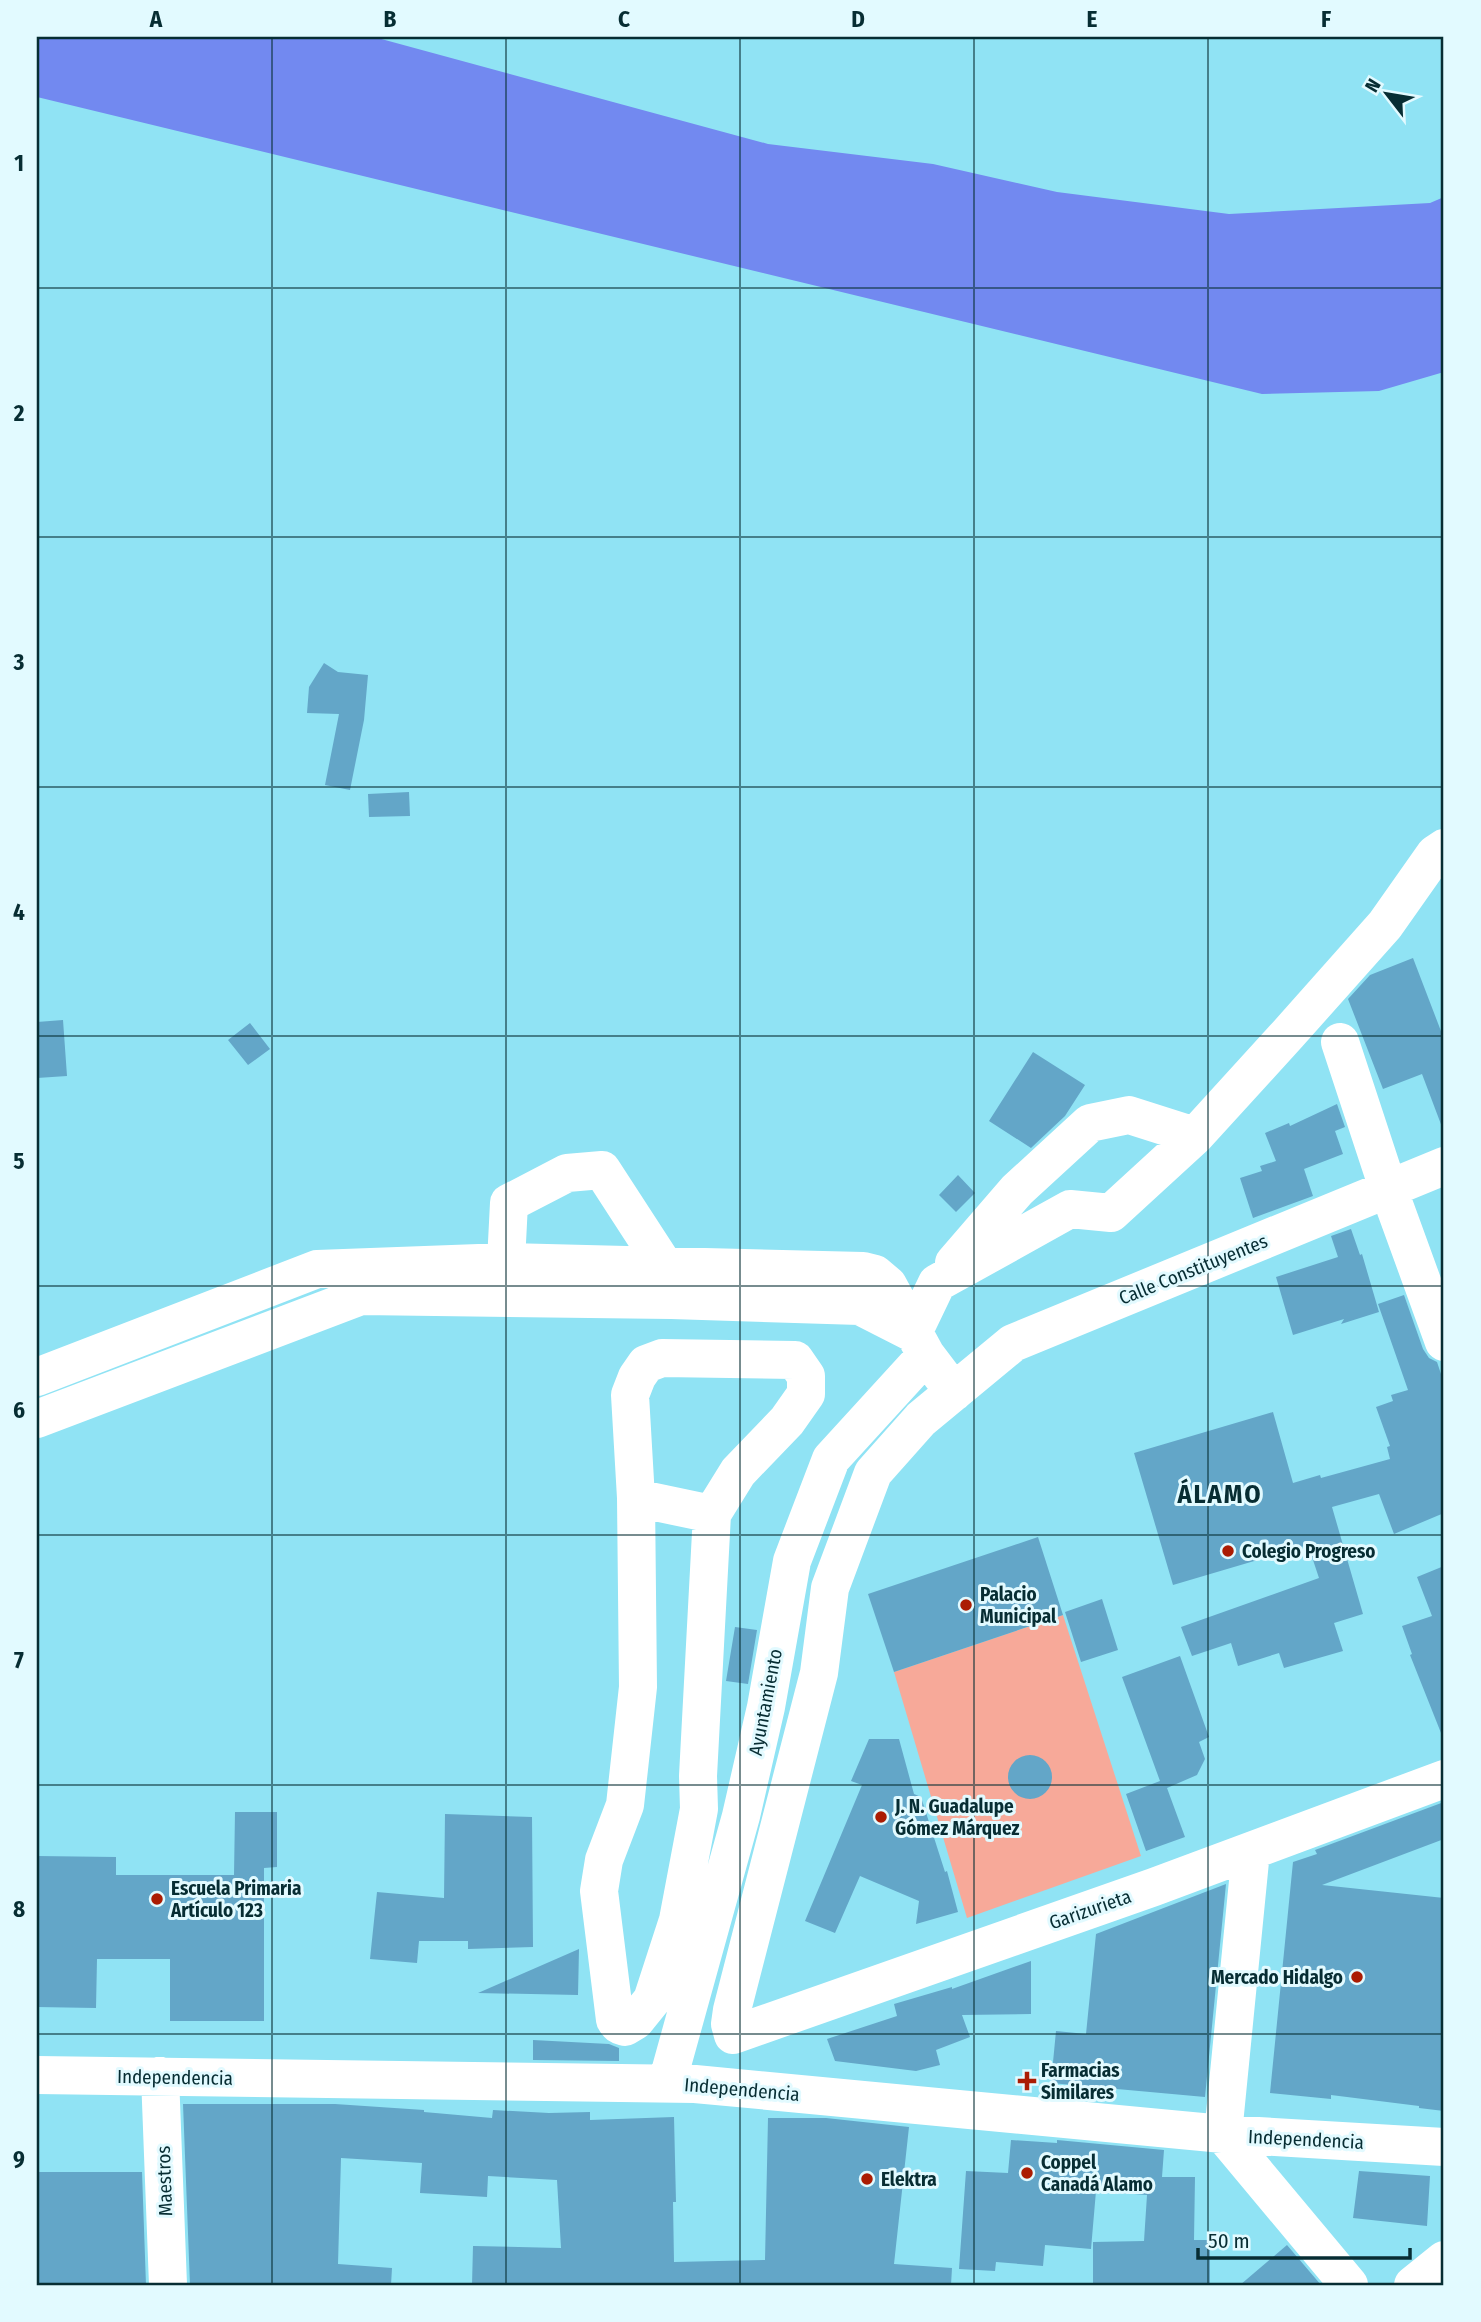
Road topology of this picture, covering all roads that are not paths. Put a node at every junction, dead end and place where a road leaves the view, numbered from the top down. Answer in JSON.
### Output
{"nodes":[{"id":1,"x":1444,"y":848,"type":"edge"},
{"id":2,"x":1340,"y":1042,"type":"dead end"},
{"id":3,"x":1195,"y":1136,"type":"junction"},
{"id":4,"x":1444,"y":1166,"type":"edge"},
{"id":5,"x":1388,"y":1188,"type":"junction"},
{"id":6,"x":508,"y":1280,"type":"junction"},
{"id":7,"x":668,"y":1283,"type":"junction"},
{"id":8,"x":937,"y":1283,"type":"junction"},
{"id":9,"x":1444,"y":1342,"type":"edge"},
{"id":10,"x":919,"y":1344,"type":"junction"},
{"id":11,"x":37,"y":1377,"type":"edge"},
{"id":12,"x":954,"y":1392,"type":"junction"},
{"id":13,"x":37,"y":1419,"type":"edge"},
{"id":14,"x":636,"y":1498,"type":"junction"},
{"id":15,"x":712,"y":1514,"type":"junction"},
{"id":16,"x":1444,"y":1780,"type":"edge"},
{"id":17,"x":699,"y":1809,"type":"junction"},
{"id":18,"x":741,"y":1816,"type":"junction"},
{"id":19,"x":1251,"y":1851,"type":"junction"},
{"id":20,"x":625,"y":2027,"type":"junction"},
{"id":21,"x":733,"y":2035,"type":"junction"},
{"id":22,"x":37,"y":2075,"type":"edge"},
{"id":23,"x":160,"y":2076,"type":"junction"},
{"id":24,"x":623,"y":2082,"type":"junction"},
{"id":25,"x":681,"y":2083,"type":"junction"},
{"id":26,"x":1223,"y":2134,"type":"junction"},
{"id":27,"x":1444,"y":2147,"type":"edge"},
{"id":28,"x":1444,"y":2260,"type":"edge"},
{"id":29,"x":168,"y":2285,"type":"edge"},
{"id":30,"x":1349,"y":2285,"type":"edge"},
{"id":31,"x":1413,"y":2285,"type":"edge"}],
"edges":[{"from":1,"to":3,"type":"street"},
{"from":2,"to":5,"type":"street"},
{"from":3,"to":8,"type":"street"},
{"from":3,"to":8,"type":"street","name":"Ayuntamiento"},
{"from":4,"to":5,"type":"street","name":"Calle Constituyentes"},
{"from":5,"to":9,"type":"street"},
{"from":5,"to":12,"type":"street","name":"Calle Constituyentes"},
{"from":6,"to":7,"type":"street"},
{"from":6,"to":7,"type":"street"},
{"from":6,"to":11,"type":"street"},
{"from":6,"to":13,"type":"street"},
{"from":7,"to":10,"type":"street"},
{"from":8,"to":10,"type":"street","name":"Ayuntamiento"},
{"from":10,"to":12,"type":"street"},
{"from":10,"to":18,"type":"street","name":"Ayuntamiento"},
{"from":12,"to":21,"type":"street"},
{"from":14,"to":15,"type":"street"},
{"from":14,"to":15,"type":"street"},
{"from":14,"to":20,"type":"street"},
{"from":15,"to":17,"type":"street"},
{"from":16,"to":19,"type":"street","name":"Garizurieta"},
{"from":17,"to":18,"type":"street"},
{"from":17,"to":20,"type":"street"},
{"from":18,"to":25,"type":"street","name":"Ayuntamiento"},
{"from":19,"to":21,"type":"street","name":"Garizurieta"},
{"from":19,"to":26,"type":"street"},
{"from":20,"to":24,"type":"street"},
{"from":21,"to":25,"type":"street"},
{"from":22,"to":23,"type":"street","name":"Independencia"},
{"from":23,"to":24,"type":"street","name":"Independencia"},
{"from":23,"to":29,"type":"street","name":"Maestros"},
{"from":24,"to":25,"type":"street","name":"Independencia"},
{"from":25,"to":26,"type":"street","name":"Independencia"},
{"from":26,"to":27,"type":"street","name":"Independencia"},
{"from":26,"to":30,"type":"street"},
{"from":28,"to":31,"type":"street"}]}
